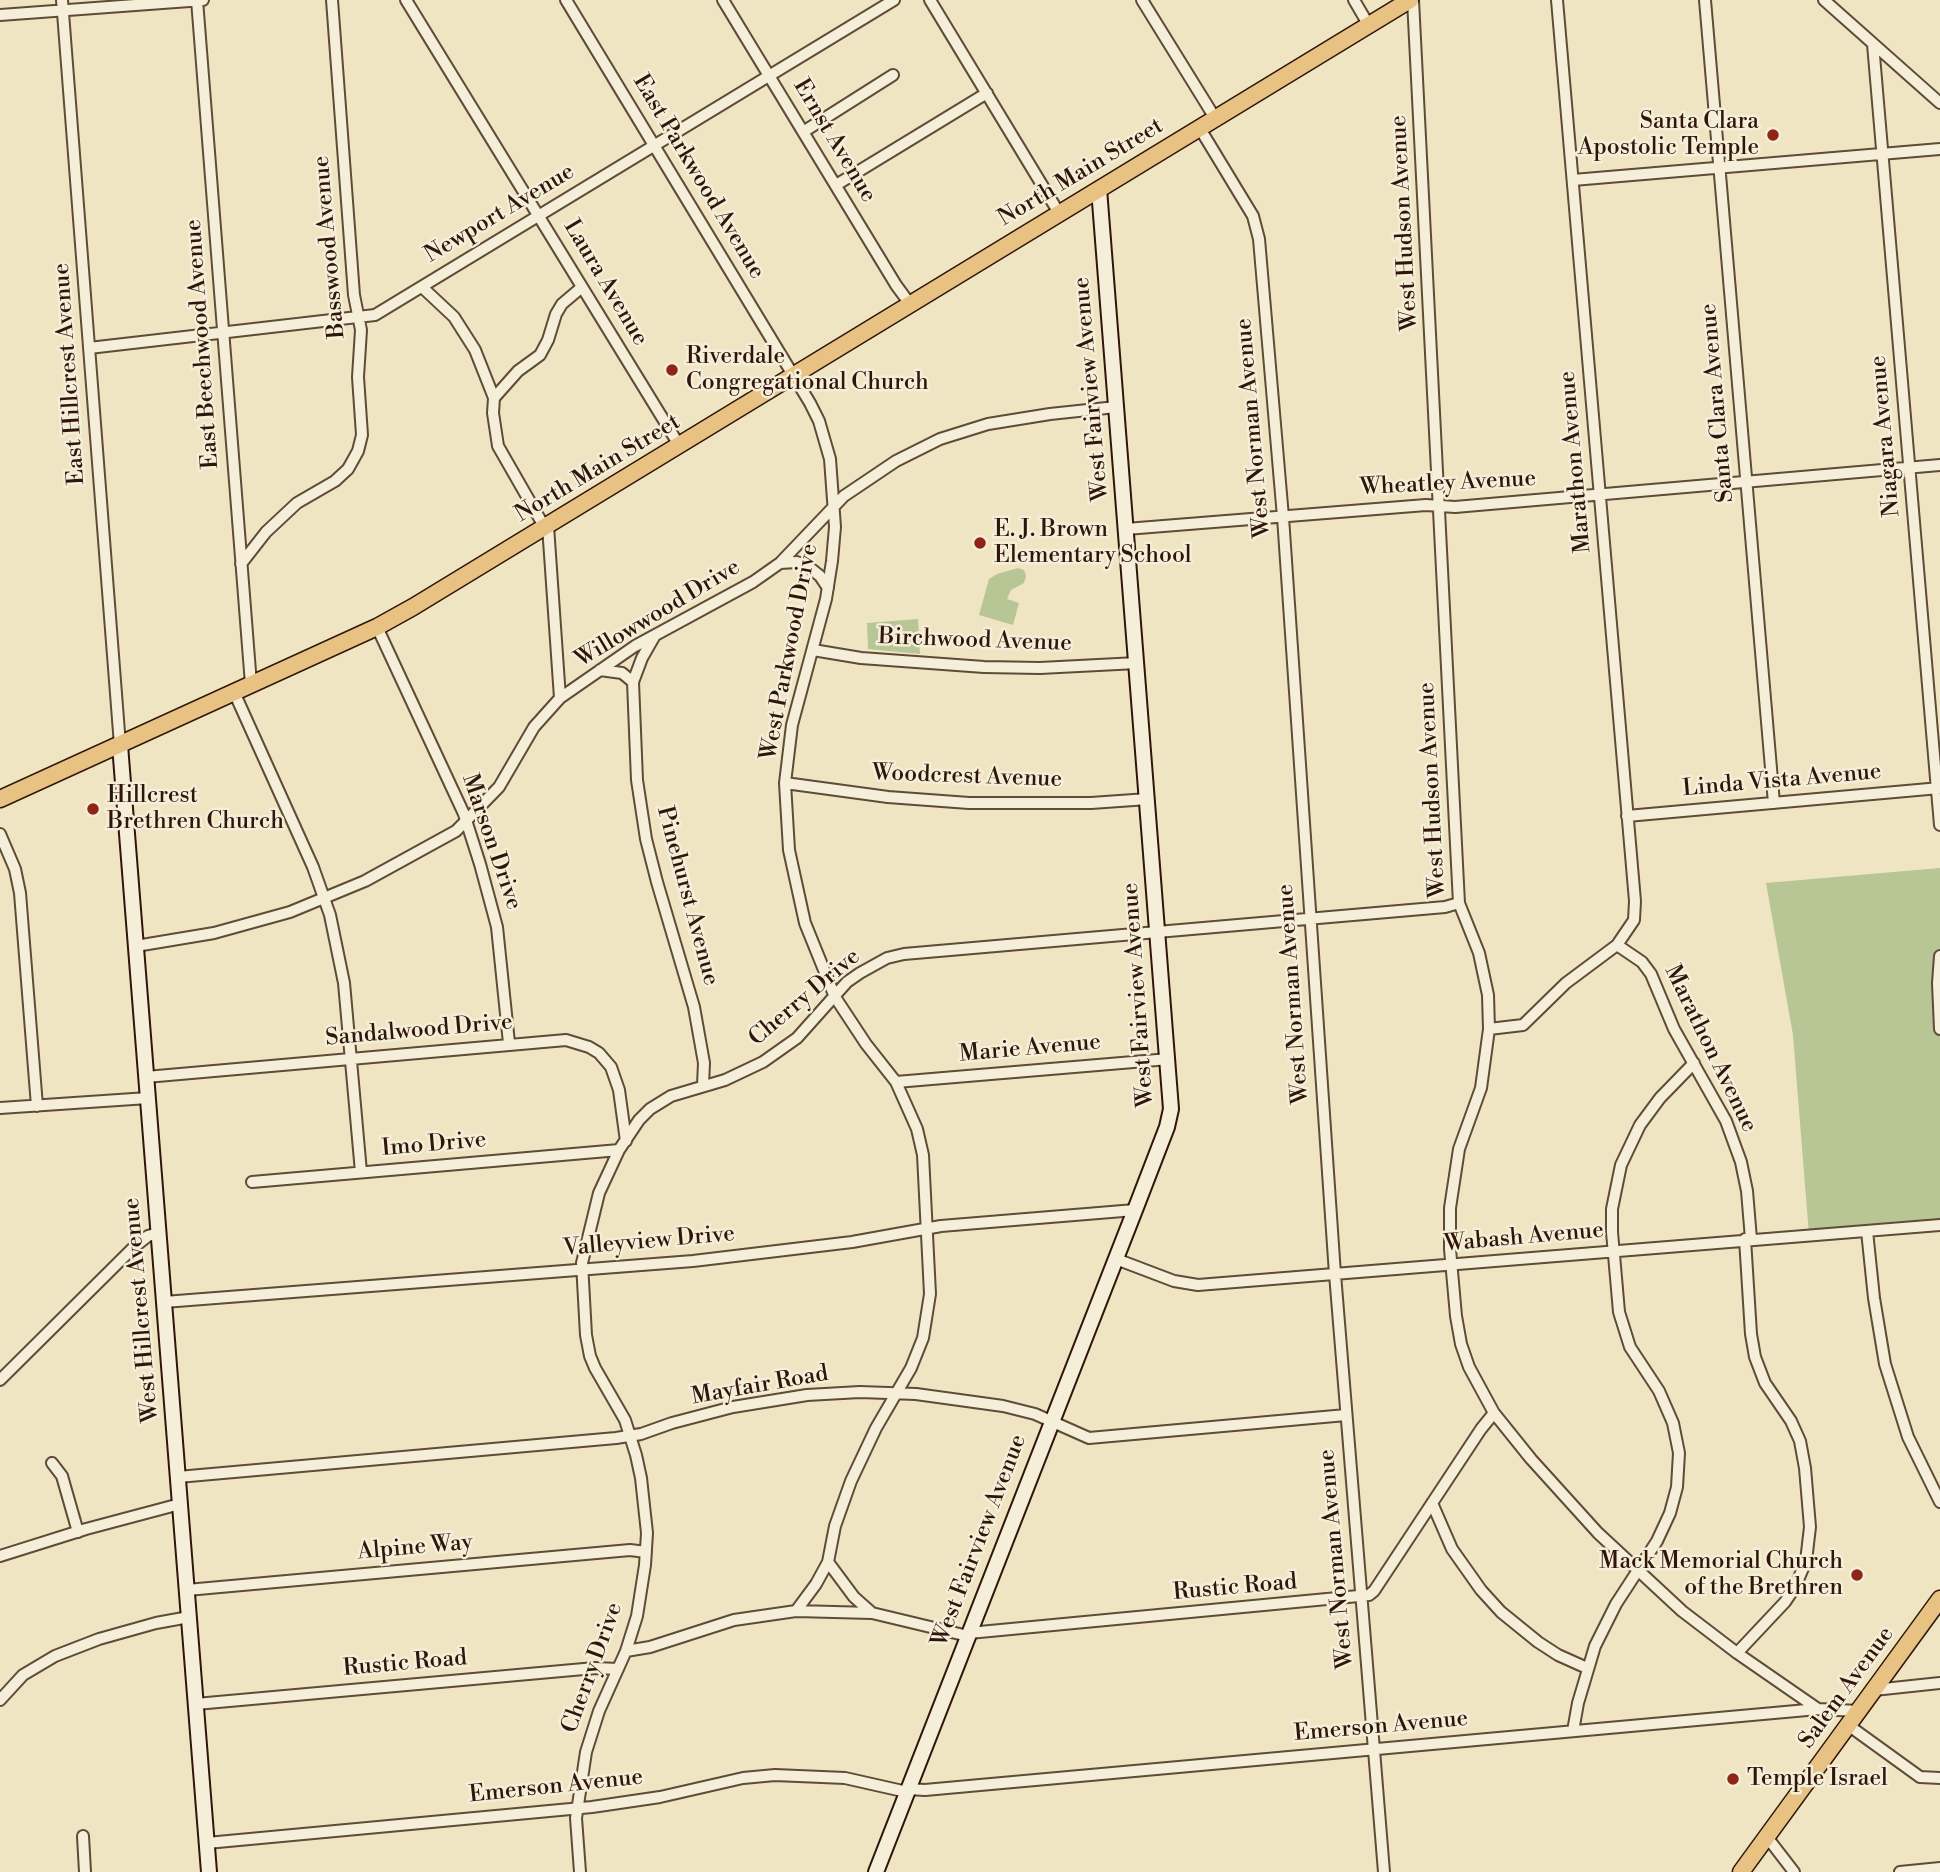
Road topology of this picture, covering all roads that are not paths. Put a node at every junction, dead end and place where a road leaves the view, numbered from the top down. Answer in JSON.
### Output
{"nodes":[{"id":1,"x":197,"y":0,"type":"edge"},
{"id":2,"x":203,"y":0,"type":"edge"},
{"id":3,"x":332,"y":0,"type":"edge"},
{"id":4,"x":406,"y":0,"type":"edge"},
{"id":5,"x":566,"y":0,"type":"edge"},
{"id":6,"x":723,"y":0,"type":"edge"},
{"id":7,"x":894,"y":0,"type":"edge"},
{"id":8,"x":930,"y":0,"type":"edge"},
{"id":9,"x":1142,"y":0,"type":"edge"},
{"id":10,"x":1354,"y":0,"type":"edge"},
{"id":11,"x":1411,"y":0,"type":"edge"},
{"id":12,"x":1557,"y":0,"type":"edge"},
{"id":13,"x":1705,"y":0,"type":"edge"},
{"id":14,"x":1824,"y":0,"type":"edge"},
{"id":15,"x":62,"y":5,"type":"edge"},
{"id":16,"x":0,"y":15,"type":"edge"},
{"id":17,"x":1368,"y":24,"type":"junction"},
{"id":18,"x":1873,"y":44,"type":"junction"},
{"id":19,"x":893,"y":75,"type":"dead end"},
{"id":20,"x":769,"y":76,"type":"junction"},
{"id":21,"x":987,"y":93,"type":"junction"},
{"id":22,"x":1940,"y":103,"type":"edge"},
{"id":23,"x":1215,"y":118,"type":"junction"},
{"id":24,"x":1199,"y":127,"type":"junction"},
{"id":25,"x":803,"y":132,"type":"junction"},
{"id":26,"x":654,"y":146,"type":"junction"},
{"id":27,"x":1940,"y":149,"type":"edge"},
{"id":28,"x":1883,"y":154,"type":"junction"},
{"id":29,"x":1719,"y":167,"type":"junction"},
{"id":30,"x":1573,"y":180,"type":"junction"},
{"id":31,"x":836,"y":185,"type":"junction"},
{"id":32,"x":1099,"y":188,"type":"junction"},
{"id":33,"x":1059,"y":213,"type":"junction"},
{"id":34,"x":540,"y":216,"type":"junction"},
{"id":35,"x":422,"y":287,"type":"junction"},
{"id":36,"x":582,"y":287,"type":"junction"},
{"id":37,"x":910,"y":304,"type":"junction"},
{"id":38,"x":359,"y":318,"type":"junction"},
{"id":39,"x":223,"y":333,"type":"junction"},
{"id":40,"x":89,"y":348,"type":"junction"},
{"id":41,"x":794,"y":375,"type":"junction"},
{"id":42,"x":494,"y":398,"type":"junction"},
{"id":43,"x":1116,"y":407,"type":"junction"},
{"id":44,"x":679,"y":445,"type":"junction"},
{"id":45,"x":1940,"y":465,"type":"edge"},
{"id":46,"x":1910,"y":468,"type":"junction"},
{"id":47,"x":1746,"y":483,"type":"junction"},
{"id":48,"x":1599,"y":495,"type":"junction"},
{"id":49,"x":1439,"y":506,"type":"junction"},
{"id":50,"x":833,"y":508,"type":"junction"},
{"id":51,"x":1283,"y":517,"type":"junction"},
{"id":52,"x":546,"y":527,"type":"junction"},
{"id":53,"x":1126,"y":529,"type":"junction"},
{"id":54,"x":779,"y":563,"type":"junction"},
{"id":55,"x":241,"y":564,"type":"junction"},
{"id":56,"x":828,"y":588,"type":"junction"},
{"id":57,"x":377,"y":627,"type":"junction"},
{"id":58,"x":654,"y":638,"type":"junction"},
{"id":59,"x":813,"y":650,"type":"junction"},
{"id":60,"x":1137,"y":663,"type":"junction"},
{"id":61,"x":600,"y":670,"type":"junction"},
{"id":62,"x":633,"y":682,"type":"junction"},
{"id":63,"x":251,"y":684,"type":"junction"},
{"id":64,"x":234,"y":692,"type":"junction"},
{"id":65,"x":561,"y":698,"type":"junction"},
{"id":66,"x":120,"y":745,"type":"junction"},
{"id":67,"x":785,"y":783,"type":"junction"},
{"id":68,"x":1939,"y":789,"type":"edge"},
{"id":69,"x":0,"y":799,"type":"edge"},
{"id":70,"x":1147,"y":799,"type":"junction"},
{"id":71,"x":1774,"y":803,"type":"junction"},
{"id":72,"x":1627,"y":816,"type":"junction"},
{"id":73,"x":466,"y":822,"type":"junction"},
{"id":74,"x":1940,"y":825,"type":"edge"},
{"id":75,"x":0,"y":834,"type":"edge"},
{"id":76,"x":325,"y":899,"type":"junction"},
{"id":77,"x":1460,"y":904,"type":"junction"},
{"id":78,"x":1310,"y":919,"type":"junction"},
{"id":79,"x":1158,"y":932,"type":"junction"},
{"id":80,"x":1618,"y":945,"type":"junction"},
{"id":81,"x":136,"y":946,"type":"junction"},
{"id":82,"x":1940,"y":956,"type":"edge"},
{"id":83,"x":835,"y":997,"type":"junction"},
{"id":84,"x":1489,"y":1029,"type":"junction"},
{"id":85,"x":1940,"y":1030,"type":"edge"},
{"id":86,"x":509,"y":1044,"type":"junction"},
{"id":87,"x":351,"y":1058,"type":"junction"},
{"id":88,"x":1169,"y":1059,"type":"junction"},
{"id":89,"x":1694,"y":1063,"type":"junction"},
{"id":90,"x":146,"y":1077,"type":"junction"},
{"id":91,"x":896,"y":1082,"type":"junction"},
{"id":92,"x":703,"y":1085,"type":"junction"},
{"id":93,"x":148,"y":1098,"type":"junction"},
{"id":94,"x":37,"y":1106,"type":"junction"},
{"id":95,"x":0,"y":1108,"type":"edge"},
{"id":96,"x":622,"y":1145,"type":"junction"},
{"id":97,"x":361,"y":1172,"type":"junction"},
{"id":98,"x":252,"y":1182,"type":"dead end"},
{"id":99,"x":1135,"y":1210,"type":"junction"},
{"id":100,"x":1940,"y":1225,"type":"edge"},
{"id":101,"x":927,"y":1227,"type":"junction"},
{"id":102,"x":1867,"y":1231,"type":"junction"},
{"id":103,"x":158,"y":1233,"type":"junction"},
{"id":104,"x":1748,"y":1239,"type":"junction"},
{"id":105,"x":1613,"y":1252,"type":"junction"},
{"id":106,"x":1116,"y":1259,"type":"junction"},
{"id":107,"x":1452,"y":1265,"type":"junction"},
{"id":108,"x":582,"y":1270,"type":"junction"},
{"id":109,"x":1335,"y":1274,"type":"junction"},
{"id":110,"x":164,"y":1302,"type":"junction"},
{"id":111,"x":0,"y":1380,"type":"edge"},
{"id":112,"x":897,"y":1393,"type":"junction"},
{"id":113,"x":1494,"y":1413,"type":"junction"},
{"id":114,"x":1346,"y":1415,"type":"junction"},
{"id":115,"x":1051,"y":1422,"type":"junction"},
{"id":116,"x":630,"y":1436,"type":"junction"},
{"id":117,"x":52,"y":1463,"type":"dead end"},
{"id":118,"x":178,"y":1477,"type":"junction"},
{"id":119,"x":1940,"y":1502,"type":"edge"},
{"id":120,"x":1432,"y":1503,"type":"junction"},
{"id":121,"x":180,"y":1504,"type":"junction"},
{"id":122,"x":78,"y":1532,"type":"junction"},
{"id":123,"x":646,"y":1552,"type":"junction"},
{"id":124,"x":0,"y":1556,"type":"edge"},
{"id":125,"x":828,"y":1562,"type":"junction"},
{"id":126,"x":1638,"y":1572,"type":"junction"},
{"id":127,"x":187,"y":1590,"type":"junction"},
{"id":128,"x":1361,"y":1597,"type":"junction"},
{"id":129,"x":1940,"y":1599,"type":"edge"},
{"id":130,"x":796,"y":1611,"type":"junction"},
{"id":131,"x":872,"y":1613,"type":"junction"},
{"id":132,"x":189,"y":1617,"type":"junction"},
{"id":133,"x":968,"y":1635,"type":"junction"},
{"id":134,"x":626,"y":1651,"type":"junction"},
{"id":135,"x":1737,"y":1653,"type":"junction"},
{"id":136,"x":1587,"y":1668,"type":"junction"},
{"id":137,"x":618,"y":1669,"type":"junction"},
{"id":138,"x":1940,"y":1683,"type":"edge"},
{"id":139,"x":1874,"y":1690,"type":"junction"},
{"id":140,"x":0,"y":1700,"type":"edge"},
{"id":141,"x":196,"y":1704,"type":"junction"},
{"id":142,"x":1818,"y":1709,"type":"junction"},
{"id":143,"x":1858,"y":1711,"type":"junction"},
{"id":144,"x":1848,"y":1725,"type":"junction"},
{"id":145,"x":1573,"y":1731,"type":"junction"},
{"id":146,"x":1373,"y":1749,"type":"junction"},
{"id":147,"x":1940,"y":1777,"type":"edge"},
{"id":148,"x":907,"y":1791,"type":"junction"},
{"id":149,"x":578,"y":1808,"type":"junction"},
{"id":150,"x":83,"y":1836,"type":"dead end"},
{"id":151,"x":1767,"y":1837,"type":"junction"},
{"id":152,"x":206,"y":1843,"type":"junction"},
{"id":153,"x":1940,"y":1868,"type":"edge"},
{"id":154,"x":85,"y":1872,"type":"edge"},
{"id":155,"x":209,"y":1872,"type":"edge"},
{"id":156,"x":580,"y":1872,"type":"edge"},
{"id":157,"x":876,"y":1872,"type":"edge"},
{"id":158,"x":1384,"y":1872,"type":"edge"},
{"id":159,"x":1741,"y":1872,"type":"edge"},
{"id":160,"x":1794,"y":1872,"type":"edge"},
{"id":161,"x":1900,"y":1872,"type":"edge"}],
"edges":[{"from":1,"to":2,"type":"street"},
{"from":1,"to":15,"type":"street"},
{"from":1,"to":39,"type":"street","name":"East Beechwood Avenue"},
{"from":3,"to":38,"type":"street","name":"Basswood Avenue"},
{"from":4,"to":34,"type":"street","name":"Laura Avenue"},
{"from":5,"to":26,"type":"street","name":"East Parkwood Avenue"},
{"from":6,"to":20,"type":"street","name":"Ernst Avenue"},
{"from":7,"to":20,"type":"street","name":"Newport Avenue"},
{"from":8,"to":21,"type":"street"},
{"from":9,"to":23,"type":"street"},
{"from":10,"to":17,"type":"street"},
{"from":11,"to":17,"type":"main road","name":"North Main Street"},
{"from":11,"to":49,"type":"street","name":"West Hudson Avenue"},
{"from":12,"to":30,"type":"street","name":"Marathon Avenue"},
{"from":13,"to":29,"type":"street","name":"Santa Clara Avenue"},
{"from":14,"to":18,"type":"street"},
{"from":15,"to":16,"type":"street"},
{"from":15,"to":40,"type":"street","name":"East Hillcrest Avenue"},
{"from":17,"to":23,"type":"main road","name":"North Main Street"},
{"from":18,"to":22,"type":"street"},
{"from":18,"to":28,"type":"street","name":"Niagara Avenue"},
{"from":19,"to":25,"type":"street"},
{"from":20,"to":25,"type":"street","name":"Ernst Avenue"},
{"from":20,"to":26,"type":"street","name":"Newport Avenue"},
{"from":21,"to":31,"type":"street"},
{"from":21,"to":33,"type":"street"},
{"from":23,"to":24,"type":"main road","name":"North Main Street"},
{"from":24,"to":32,"type":"main road","name":"North Main Street"},
{"from":24,"to":51,"type":"street","name":"West Norman Avenue"},
{"from":25,"to":31,"type":"street","name":"Ernst Avenue"},
{"from":26,"to":34,"type":"street","name":"Newport Avenue"},
{"from":26,"to":41,"type":"street","name":"East Parkwood Avenue"},
{"from":27,"to":28,"type":"street"},
{"from":28,"to":29,"type":"street"},
{"from":28,"to":46,"type":"street","name":"Niagara Avenue"},
{"from":29,"to":30,"type":"street"},
{"from":29,"to":47,"type":"street","name":"Santa Clara Avenue"},
{"from":30,"to":48,"type":"street","name":"Marathon Avenue"},
{"from":31,"to":37,"type":"street","name":"Ernst Avenue"},
{"from":32,"to":33,"type":"main road","name":"North Main Street"},
{"from":32,"to":43,"type":"street","name":"West Fairview Avenue"},
{"from":33,"to":37,"type":"main road","name":"North Main Street"},
{"from":34,"to":35,"type":"street","name":"Newport Avenue"},
{"from":34,"to":36,"type":"street","name":"Laura Avenue"},
{"from":35,"to":38,"type":"street","name":"Newport Avenue"},
{"from":35,"to":42,"type":"street"},
{"from":36,"to":42,"type":"street"},
{"from":36,"to":44,"type":"street","name":"Laura Avenue"},
{"from":37,"to":41,"type":"main road","name":"North Main Street"},
{"from":38,"to":39,"type":"street","name":"Newport Avenue"},
{"from":38,"to":55,"type":"street","name":"Basswood Avenue"},
{"from":39,"to":40,"type":"street","name":"Newport Avenue"},
{"from":39,"to":55,"type":"street","name":"East Beechwood Avenue"},
{"from":40,"to":66,"type":"street","name":"East Hillcrest Avenue"},
{"from":41,"to":44,"type":"main road","name":"North Main Street"},
{"from":41,"to":50,"type":"street","name":"West Parkwood Drive"},
{"from":42,"to":52,"type":"street"},
{"from":43,"to":50,"type":"street","name":"Willowwood Drive"},
{"from":43,"to":53,"type":"street","name":"West Fairview Avenue"},
{"from":44,"to":52,"type":"main road","name":"North Main Street"},
{"from":45,"to":46,"type":"street","name":"Wheatley Avenue"},
{"from":46,"to":47,"type":"street","name":"Wheatley Avenue"},
{"from":46,"to":68,"type":"street","name":"Niagara Avenue"},
{"from":47,"to":48,"type":"street","name":"Wheatley Avenue"},
{"from":47,"to":71,"type":"street","name":"Santa Clara Avenue"},
{"from":48,"to":49,"type":"street","name":"Wheatley Avenue"},
{"from":48,"to":72,"type":"street","name":"Marathon Avenue"},
{"from":49,"to":51,"type":"street","name":"Wheatley Avenue"},
{"from":49,"to":77,"type":"street","name":"West Hudson Avenue"},
{"from":50,"to":54,"type":"street","name":"Willowwood Drive"},
{"from":50,"to":56,"type":"street","name":"West Parkwood Drive"},
{"from":51,"to":53,"type":"street","name":"Wheatley Avenue"},
{"from":51,"to":78,"type":"street","name":"West Norman Avenue"},
{"from":52,"to":57,"type":"main road","name":"North Main Street"},
{"from":52,"to":65,"type":"street"},
{"from":53,"to":60,"type":"street","name":"West Fairview Avenue"},
{"from":54,"to":56,"type":"street"},
{"from":54,"to":58,"type":"street","name":"Willowwood Drive"},
{"from":55,"to":63,"type":"street","name":"East Beechwood Avenue"},
{"from":56,"to":59,"type":"street","name":"West Parkwood Drive"},
{"from":57,"to":63,"type":"main road","name":"North Main Street"},
{"from":57,"to":73,"type":"street","name":"Marson Drive"},
{"from":58,"to":61,"type":"street","name":"Willowwood Drive"},
{"from":58,"to":62,"type":"street","name":"Pinehurst Avenue"},
{"from":59,"to":60,"type":"street","name":"Birchwood Avenue"},
{"from":59,"to":67,"type":"street","name":"West Parkwood Drive"},
{"from":60,"to":70,"type":"street","name":"West Fairview Avenue"},
{"from":61,"to":62,"type":"street"},
{"from":61,"to":65,"type":"street","name":"Willowwood Drive"},
{"from":62,"to":92,"type":"street","name":"Pinehurst Avenue"},
{"from":63,"to":64,"type":"main road","name":"North Main Street"},
{"from":64,"to":66,"type":"main road","name":"North Main Street"},
{"from":64,"to":76,"type":"street"},
{"from":65,"to":73,"type":"street","name":"Willowwood Drive"},
{"from":66,"to":69,"type":"main road","name":"North Main Street"},
{"from":66,"to":81,"type":"street","name":"West Hillcrest Avenue"},
{"from":67,"to":70,"type":"street","name":"Woodcrest Avenue"},
{"from":67,"to":83,"type":"street","name":"West Parkwood Drive"},
{"from":68,"to":71,"type":"street","name":"Linda Vista Avenue"},
{"from":68,"to":74,"type":"street","name":"Niagara Avenue"},
{"from":70,"to":79,"type":"street","name":"West Fairview Avenue"},
{"from":71,"to":72,"type":"street","name":"Linda Vista Avenue"},
{"from":72,"to":80,"type":"street","name":"Marathon Avenue"},
{"from":73,"to":76,"type":"street","name":"Willowwood Drive"},
{"from":73,"to":86,"type":"street","name":"Marson Drive"},
{"from":75,"to":94,"type":"street"},
{"from":76,"to":81,"type":"street","name":"Willowwood Drive"},
{"from":76,"to":87,"type":"street"},
{"from":77,"to":78,"type":"street","name":"Cherry Drive"},
{"from":77,"to":84,"type":"street","name":"West Hudson Avenue"},
{"from":78,"to":79,"type":"street","name":"Cherry Drive"},
{"from":78,"to":109,"type":"street","name":"West Norman Avenue"},
{"from":79,"to":83,"type":"street","name":"Cherry Drive"},
{"from":79,"to":88,"type":"street","name":"West Fairview Avenue"},
{"from":80,"to":84,"type":"street"},
{"from":80,"to":89,"type":"street","name":"Marathon Avenue"},
{"from":81,"to":90,"type":"street","name":"West Hillcrest Avenue"},
{"from":82,"to":85,"type":"street"},
{"from":83,"to":91,"type":"street","name":"West Parkwood Drive"},
{"from":83,"to":92,"type":"street","name":"Cherry Drive"},
{"from":84,"to":107,"type":"street","name":"West Hudson Avenue"},
{"from":86,"to":87,"type":"street","name":"Sandalwood Drive"},
{"from":86,"to":96,"type":"street","name":"Sandalwood Drive"},
{"from":87,"to":90,"type":"street","name":"Sandalwood Drive"},
{"from":87,"to":97,"type":"street"},
{"from":88,"to":91,"type":"street","name":"Marie Avenue"},
{"from":88,"to":99,"type":"street","name":"West Fairview Avenue"},
{"from":89,"to":104,"type":"street","name":"Marathon Avenue"},
{"from":89,"to":105,"type":"street"},
{"from":90,"to":93,"type":"street","name":"West Hillcrest Avenue"},
{"from":91,"to":101,"type":"street","name":"West Parkwood Drive"},
{"from":92,"to":96,"type":"street","name":"Cherry Drive"},
{"from":93,"to":94,"type":"street"},
{"from":93,"to":103,"type":"street","name":"West Hillcrest Avenue"},
{"from":94,"to":95,"type":"street"},
{"from":96,"to":97,"type":"street","name":"Imo Drive"},
{"from":96,"to":108,"type":"street","name":"Cherry Drive"},
{"from":97,"to":98,"type":"street","name":"Imo Drive"},
{"from":99,"to":101,"type":"street","name":"Valleyview Drive"},
{"from":99,"to":106,"type":"street","name":"West Fairview Avenue"},
{"from":100,"to":102,"type":"street","name":"Wabash Avenue"},
{"from":101,"to":108,"type":"street","name":"Valleyview Drive"},
{"from":101,"to":112,"type":"street","name":"West Parkwood Drive"},
{"from":102,"to":104,"type":"street","name":"Wabash Avenue"},
{"from":102,"to":119,"type":"street"},
{"from":103,"to":110,"type":"street","name":"West Hillcrest Avenue"},
{"from":103,"to":111,"type":"street"},
{"from":104,"to":105,"type":"street","name":"Wabash Avenue"},
{"from":104,"to":135,"type":"street","name":"Marathon Avenue"},
{"from":105,"to":107,"type":"street","name":"Wabash Avenue"},
{"from":105,"to":126,"type":"street"},
{"from":106,"to":109,"type":"street","name":"Wabash Avenue"},
{"from":106,"to":115,"type":"street","name":"West Fairview Avenue"},
{"from":107,"to":109,"type":"street","name":"Wabash Avenue"},
{"from":107,"to":113,"type":"street","name":"West Hudson Avenue"},
{"from":108,"to":110,"type":"street","name":"Valleyview Drive"},
{"from":108,"to":116,"type":"street","name":"Cherry Drive"},
{"from":109,"to":114,"type":"street","name":"West Norman Avenue"},
{"from":110,"to":118,"type":"street","name":"West Hillcrest Avenue"},
{"from":112,"to":115,"type":"street","name":"Mayfair Road"},
{"from":112,"to":116,"type":"street","name":"Mayfair Road"},
{"from":112,"to":125,"type":"street","name":"West Parkwood Drive"},
{"from":113,"to":120,"type":"street"},
{"from":113,"to":126,"type":"street","name":"West Hudson Avenue"},
{"from":114,"to":115,"type":"street","name":"Mayfair Road"},
{"from":114,"to":128,"type":"street","name":"West Norman Avenue"},
{"from":115,"to":133,"type":"street","name":"West Fairview Avenue"},
{"from":116,"to":118,"type":"street","name":"Mayfair Road"},
{"from":116,"to":123,"type":"street","name":"Cherry Drive"},
{"from":117,"to":122,"type":"street"},
{"from":118,"to":121,"type":"street","name":"West Hillcrest Avenue"},
{"from":120,"to":128,"type":"street"},
{"from":120,"to":136,"type":"street"},
{"from":121,"to":122,"type":"street"},
{"from":121,"to":127,"type":"street","name":"West Hillcrest Avenue"},
{"from":122,"to":124,"type":"street"},
{"from":123,"to":127,"type":"street","name":"Alpine Way"},
{"from":123,"to":134,"type":"street","name":"Cherry Drive"},
{"from":125,"to":130,"type":"street","name":"West Parkwood Drive"},
{"from":125,"to":131,"type":"street"},
{"from":126,"to":135,"type":"street","name":"West Hudson Avenue"},
{"from":126,"to":136,"type":"street"},
{"from":127,"to":132,"type":"street","name":"West Hillcrest Avenue"},
{"from":128,"to":133,"type":"street","name":"Rustic Road"},
{"from":128,"to":146,"type":"street","name":"West Norman Avenue"},
{"from":129,"to":139,"type":"main road","name":"Salem Avenue"},
{"from":130,"to":131,"type":"street","name":"Rustic Road"},
{"from":130,"to":134,"type":"street","name":"Rustic Road"},
{"from":131,"to":133,"type":"street","name":"Rustic Road"},
{"from":132,"to":140,"type":"street"},
{"from":132,"to":141,"type":"street","name":"West Hillcrest Avenue"},
{"from":133,"to":148,"type":"street","name":"West Fairview Avenue"},
{"from":134,"to":137,"type":"street","name":"Cherry Drive"},
{"from":135,"to":142,"type":"street","name":"West Hudson Avenue"},
{"from":136,"to":145,"type":"street"},
{"from":137,"to":141,"type":"street","name":"Rustic Road"},
{"from":137,"to":149,"type":"street","name":"Cherry Drive"},
{"from":138,"to":139,"type":"street"},
{"from":139,"to":143,"type":"main road","name":"Salem Avenue"},
{"from":141,"to":152,"type":"street","name":"West Hillcrest Avenue"},
{"from":142,"to":143,"type":"street","name":"Emerson Avenue"},
{"from":142,"to":145,"type":"street","name":"Emerson Avenue"},
{"from":143,"to":144,"type":"main road","name":"Salem Avenue"},
{"from":144,"to":147,"type":"street"},
{"from":144,"to":151,"type":"main road","name":"Salem Avenue"},
{"from":145,"to":146,"type":"street","name":"Emerson Avenue"},
{"from":146,"to":148,"type":"street","name":"Emerson Avenue"},
{"from":146,"to":158,"type":"street","name":"West Norman Avenue"},
{"from":148,"to":149,"type":"street","name":"Emerson Avenue"},
{"from":148,"to":157,"type":"street","name":"West Fairview Avenue"},
{"from":149,"to":152,"type":"street","name":"Emerson Avenue"},
{"from":149,"to":156,"type":"street","name":"Cherry Drive"},
{"from":150,"to":154,"type":"street"},
{"from":151,"to":159,"type":"main road","name":"Salem Avenue"},
{"from":151,"to":160,"type":"street"},
{"from":152,"to":155,"type":"street","name":"West Hillcrest Avenue"},
{"from":153,"to":161,"type":"street"}]}
